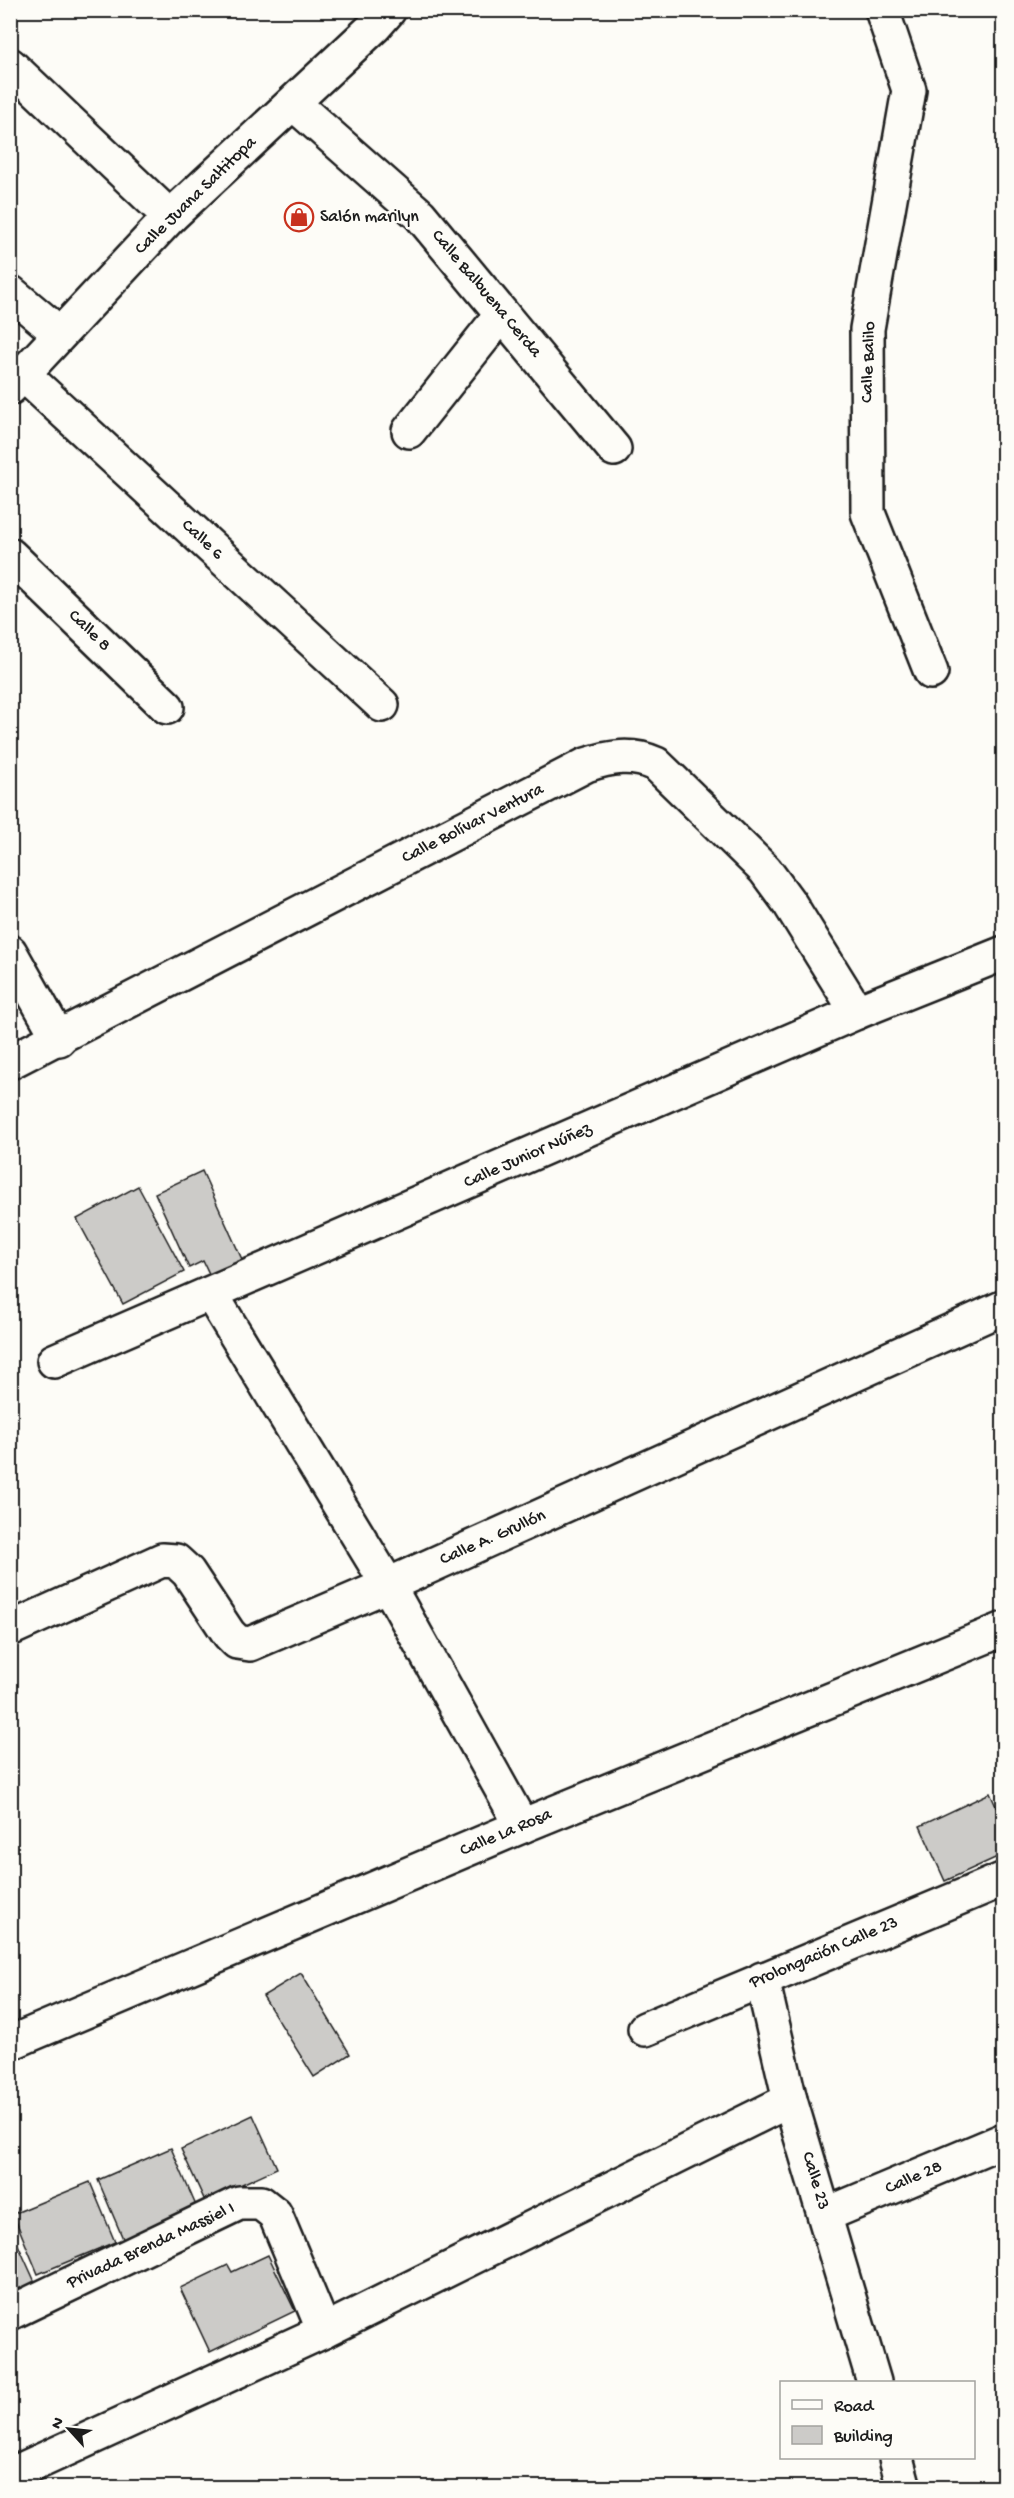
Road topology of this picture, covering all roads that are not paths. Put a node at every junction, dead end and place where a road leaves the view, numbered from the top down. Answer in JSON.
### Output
{"nodes":[{"id":1,"x":882,"y":10,"type":"edge"},
{"id":2,"x":374,"y":16,"type":"edge"},
{"id":3,"x":10,"y":65,"type":"edge"},
{"id":4,"x":292,"y":103,"type":"junction"},
{"id":5,"x":170,"y":217,"type":"junction"},
{"id":6,"x":10,"y":292,"type":"edge"},
{"id":7,"x":502,"y":314,"type":"junction"},
{"id":8,"x":60,"y":334,"type":"junction"},
{"id":9,"x":17,"y":381,"type":"edge"},
{"id":10,"x":410,"y":430,"type":"dead end"},
{"id":11,"x":614,"y":449,"type":"dead end"},
{"id":12,"x":10,"y":555,"type":"edge"},
{"id":13,"x":931,"y":672,"type":"dead end"},
{"id":14,"x":382,"y":705,"type":"dead end"},
{"id":15,"x":167,"y":707,"type":"dead end"},
{"id":16,"x":10,"y":952,"type":"edge"},
{"id":17,"x":1004,"y":953,"type":"edge"},
{"id":18,"x":857,"y":1012,"type":"junction"},
{"id":19,"x":59,"y":1039,"type":"junction"},
{"id":20,"x":10,"y":1062,"type":"edge"},
{"id":21,"x":211,"y":1294,"type":"junction"},
{"id":22,"x":1004,"y":1307,"type":"edge"},
{"id":23,"x":54,"y":1361,"type":"dead end"},
{"id":24,"x":388,"y":1585,"type":"junction"},
{"id":25,"x":10,"y":1629,"type":"edge"},
{"id":26,"x":1004,"y":1629,"type":"edge"},
{"id":27,"x":522,"y":1826,"type":"junction"},
{"id":28,"x":1004,"y":1879,"type":"edge"},
{"id":29,"x":762,"y":1979,"type":"junction"},
{"id":30,"x":645,"y":2029,"type":"dead end"},
{"id":31,"x":10,"y":2043,"type":"edge"},
{"id":32,"x":790,"y":2100,"type":"junction"},
{"id":33,"x":1004,"y":2140,"type":"edge"},
{"id":34,"x":825,"y":2215,"type":"junction"},
{"id":35,"x":10,"y":2313,"type":"edge"},
{"id":36,"x":324,"y":2331,"type":"junction"},
{"id":37,"x":874,"y":2381,"type":"edge"},
{"id":38,"x":897,"y":2459,"type":"edge"},
{"id":39,"x":10,"y":2475,"type":"edge"},
{"id":40,"x":904,"y":2487,"type":"edge"}],
"edges":[{"from":1,"to":13,"type":"street","name":"Calle Balilo"},
{"from":2,"to":4,"type":"street","name":"Calle Juana Saltitopa"},
{"from":3,"to":5,"type":"street"},
{"from":4,"to":5,"type":"street","name":"Calle Juana Saltitopa"},
{"from":4,"to":7,"type":"street","name":"Calle Balbuena Cerda"},
{"from":5,"to":8,"type":"street","name":"Calle Juana Saltitopa"},
{"from":6,"to":8,"type":"street"},
{"from":7,"to":10,"type":"street"},
{"from":7,"to":11,"type":"street","name":"Calle Balbuena Cerda"},
{"from":8,"to":9,"type":"street","name":"Calle Juana Saltitopa"},
{"from":9,"to":14,"type":"street","name":"Calle 6"},
{"from":12,"to":15,"type":"street","name":"Calle 8"},
{"from":16,"to":19,"type":"street"},
{"from":17,"to":18,"type":"street","name":"Calle Junior Núñez"},
{"from":18,"to":19,"type":"street","name":"Calle Bolívar Ventura"},
{"from":18,"to":21,"type":"street","name":"Calle Junior Núñez"},
{"from":19,"to":20,"type":"street","name":"Calle Bolívar Ventura"},
{"from":21,"to":23,"type":"street","name":"Calle Junior Núñez"},
{"from":21,"to":24,"type":"street"},
{"from":22,"to":24,"type":"street","name":"Calle A. Grullón"},
{"from":24,"to":25,"type":"street","name":"Calle A. Grullón"},
{"from":24,"to":27,"type":"street"},
{"from":26,"to":27,"type":"street","name":"Calle La Rosa"},
{"from":27,"to":31,"type":"street","name":"Calle La Rosa"},
{"from":28,"to":29,"type":"street","name":"Prolongación Calle 23"},
{"from":29,"to":30,"type":"street","name":"Prolongación Calle 23"},
{"from":29,"to":32,"type":"street","name":"Calle 23"},
{"from":32,"to":34,"type":"street","name":"Calle 23"},
{"from":32,"to":36,"type":"street"},
{"from":33,"to":34,"type":"street","name":"Calle 28"},
{"from":34,"to":37,"type":"street","name":"Calle 23"},
{"from":35,"to":36,"type":"street","name":"Privada Brenda Massiel I"},
{"from":36,"to":39,"type":"street"},
{"from":38,"to":40,"type":"street"}]}
